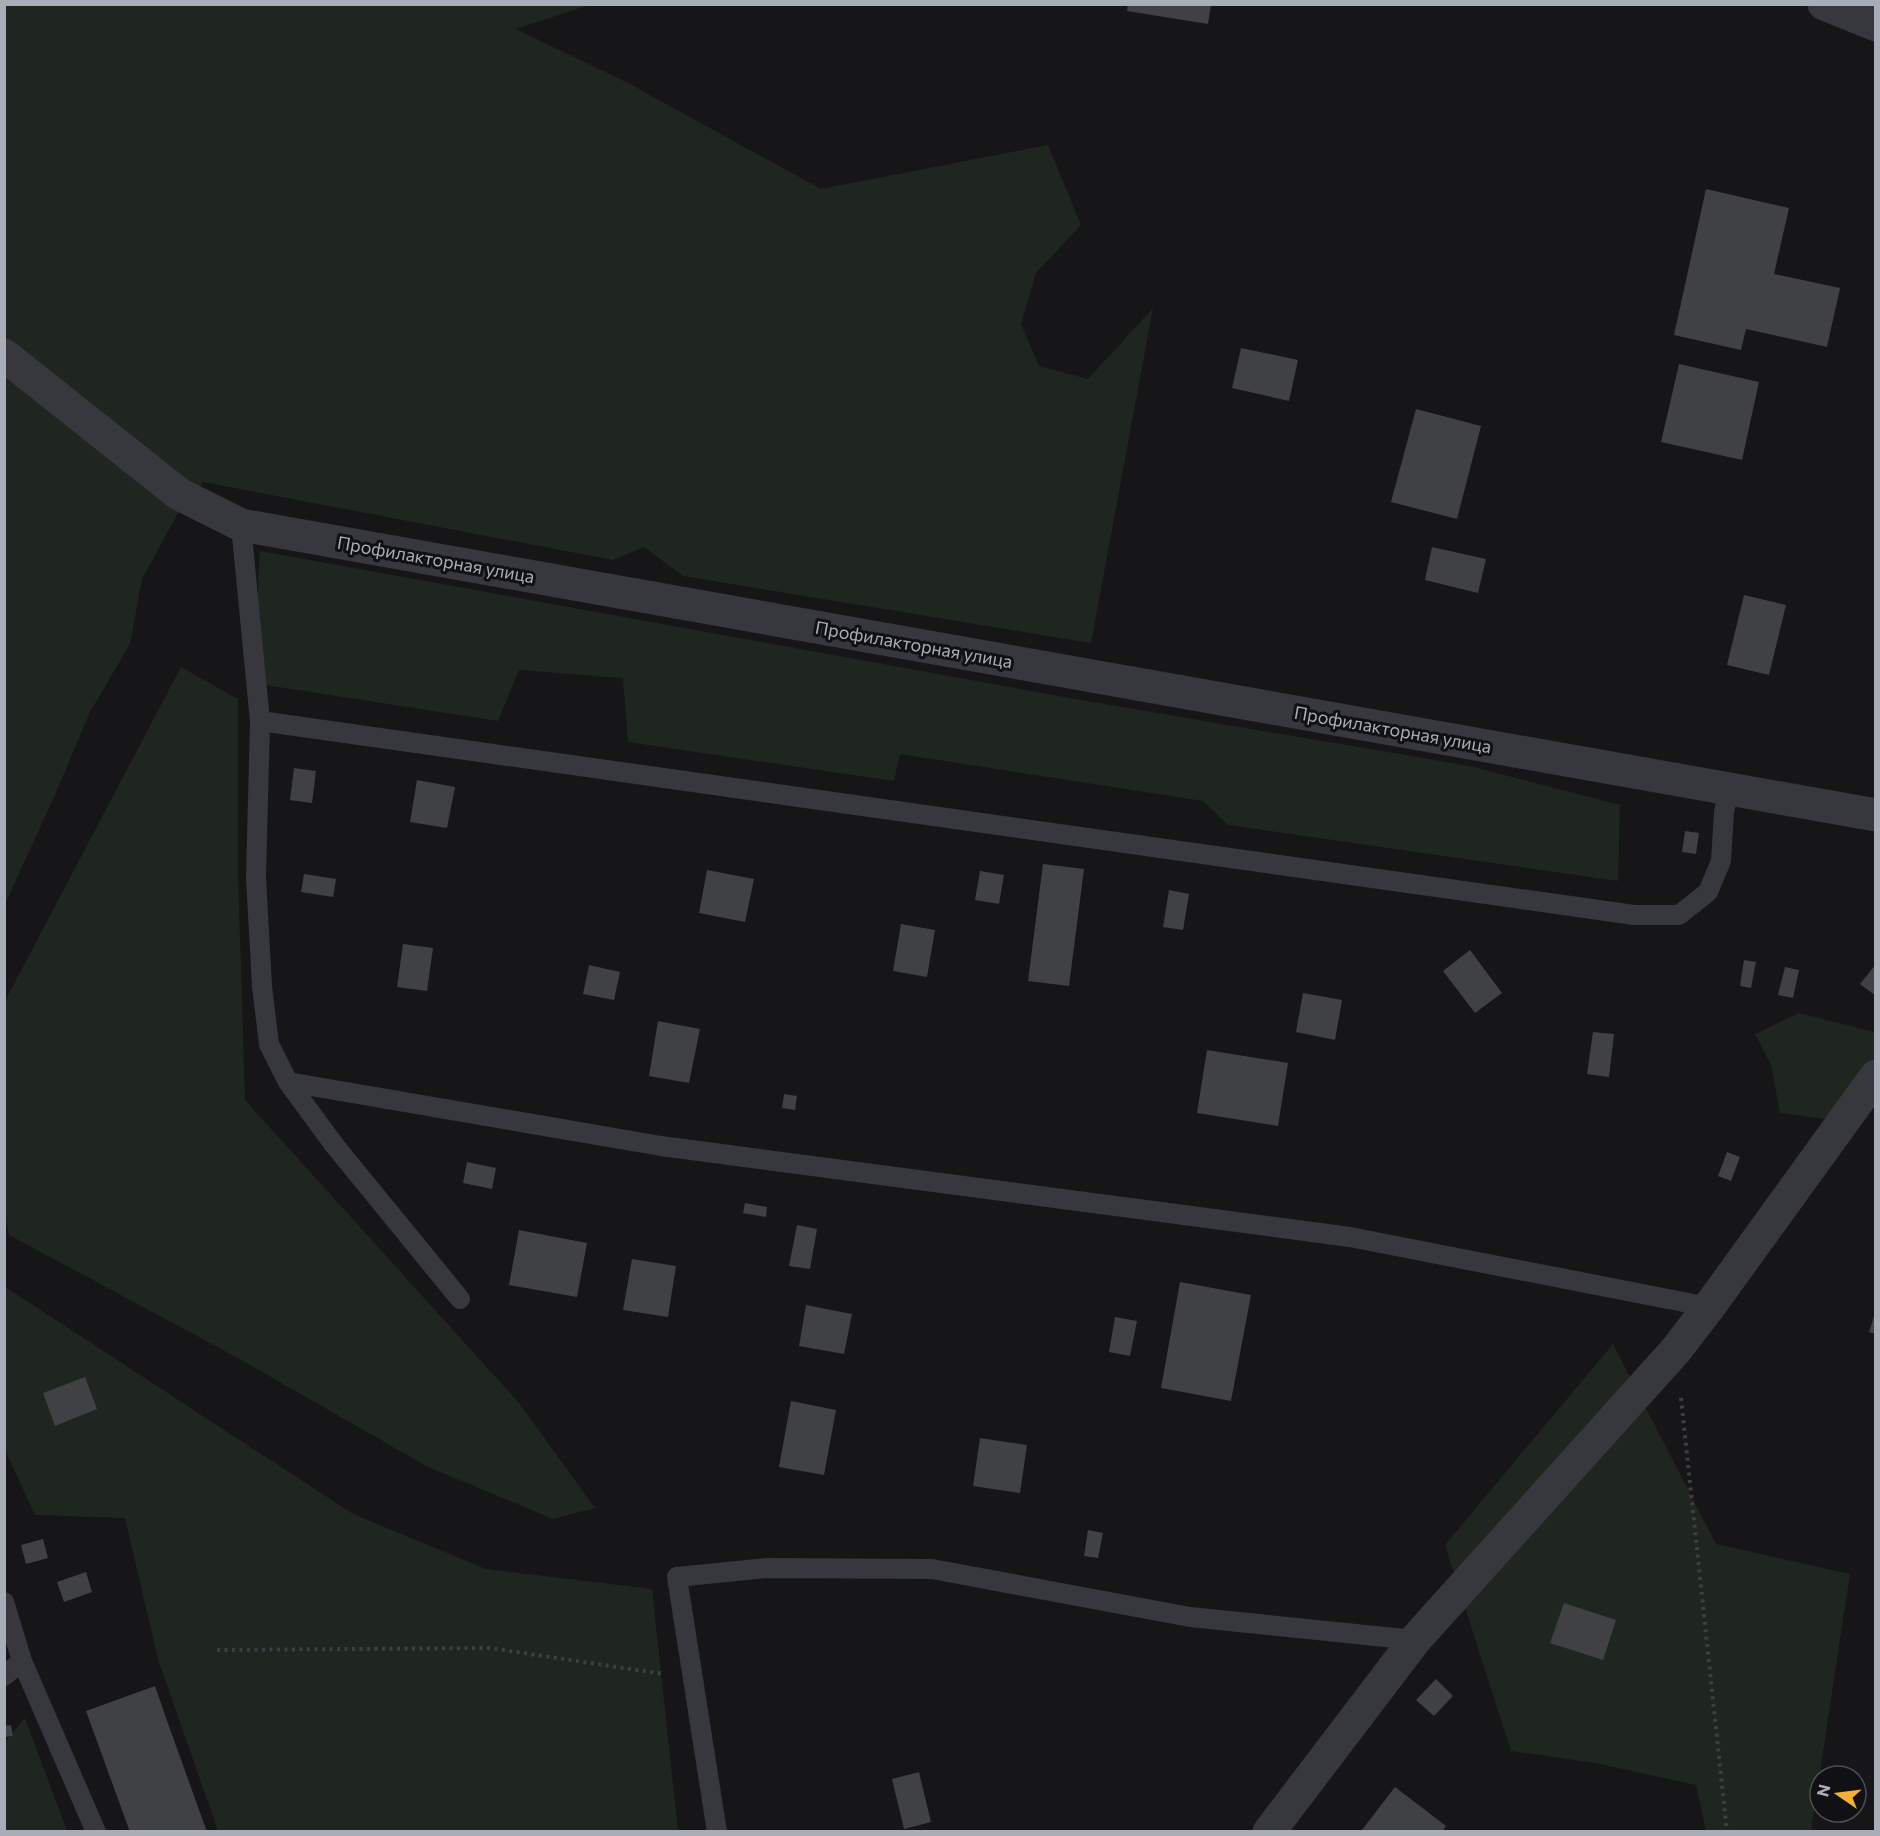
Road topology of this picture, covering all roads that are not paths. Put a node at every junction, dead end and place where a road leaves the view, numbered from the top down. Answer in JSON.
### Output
{"nodes":[{"id":1,"x":1824,"y":4,"type":"edge"},
{"id":2,"x":1875,"y":25,"type":"edge"},
{"id":3,"x":4,"y":355,"type":"edge"},
{"id":4,"x":241,"y":525,"type":"junction"},
{"id":5,"x":260,"y":721,"type":"junction"},
{"id":6,"x":1729,"y":789,"type":"junction"},
{"id":7,"x":1875,"y":815,"type":"edge"},
{"id":8,"x":1875,"y":1076,"type":"edge"},
{"id":9,"x":288,"y":1082,"type":"junction"},
{"id":10,"x":460,"y":1299,"type":"dead end"},
{"id":11,"x":1709,"y":1307,"type":"junction"},
{"id":12,"x":4,"y":1602,"type":"edge"},
{"id":13,"x":1415,"y":1640,"type":"junction"},
{"id":14,"x":22,"y":1662,"type":"junction"},
{"id":15,"x":4,"y":1676,"type":"edge"},
{"id":16,"x":96,"y":1832,"type":"edge"},
{"id":17,"x":717,"y":1832,"type":"edge"},
{"id":18,"x":1269,"y":1832,"type":"edge"}],
"edges":[{"from":1,"to":2,"type":"street"},
{"from":3,"to":4,"type":"street","name":"Профилакторная улица"},
{"from":4,"to":5,"type":"lane"},
{"from":4,"to":6,"type":"street","name":"Профилакторная улица"},
{"from":5,"to":6,"type":"lane"},
{"from":5,"to":9,"type":"lane"},
{"from":6,"to":7,"type":"street","name":"Профилакторная улица"},
{"from":8,"to":11,"type":"street"},
{"from":9,"to":10,"type":"lane"},
{"from":9,"to":11,"type":"lane"},
{"from":11,"to":13,"type":"street"},
{"from":12,"to":14,"type":"lane"},
{"from":13,"to":17,"type":"lane"},
{"from":13,"to":18,"type":"street"},
{"from":14,"to":15,"type":"lane"},
{"from":14,"to":16,"type":"lane"}]}
